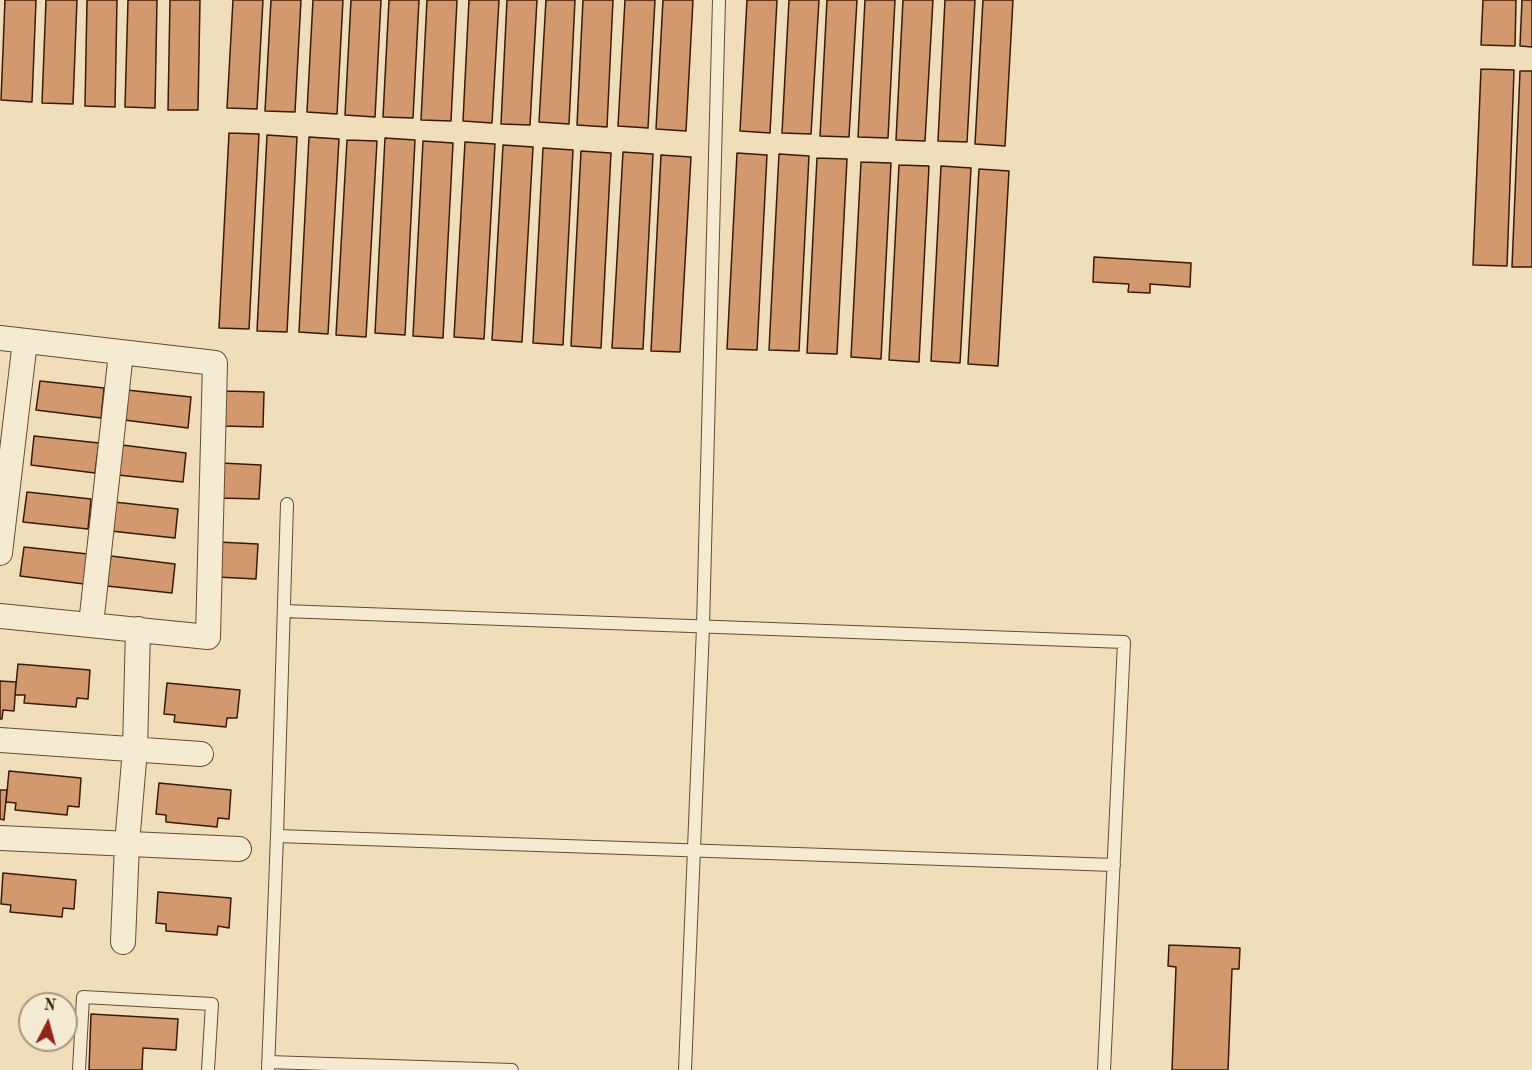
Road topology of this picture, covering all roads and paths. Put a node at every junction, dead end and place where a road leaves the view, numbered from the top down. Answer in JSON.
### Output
{"nodes":[{"id":1,"x":720,"y":0,"type":"edge"},
{"id":2,"x":0,"y":338,"type":"edge"},
{"id":3,"x":25,"y":341,"type":"junction"},
{"id":4,"x":121,"y":353,"type":"junction"},
{"id":5,"x":287,"y":504,"type":"dead end"},
{"id":6,"x":0,"y":553,"type":"edge"},
{"id":7,"x":284,"y":611,"type":"junction"},
{"id":8,"x":0,"y":616,"type":"edge"},
{"id":9,"x":91,"y":624,"type":"junction"},
{"id":10,"x":703,"y":627,"type":"junction"},
{"id":11,"x":138,"y":629,"type":"junction"},
{"id":12,"x":0,"y":740,"type":"edge"},
{"id":13,"x":135,"y":749,"type":"junction"},
{"id":14,"x":201,"y":754,"type":"dead end"},
{"id":15,"x":277,"y":836,"type":"junction"},
{"id":16,"x":0,"y":838,"type":"edge"},
{"id":17,"x":127,"y":844,"type":"junction"},
{"id":18,"x":239,"y":849,"type":"dead end"},
{"id":19,"x":694,"y":851,"type":"junction"},
{"id":20,"x":1114,"y":865,"type":"junction"},
{"id":21,"x":123,"y":942,"type":"dead end"},
{"id":22,"x":268,"y":1066,"type":"edge"},
{"id":23,"x":79,"y":1070,"type":"edge"},
{"id":24,"x":208,"y":1070,"type":"edge"},
{"id":25,"x":512,"y":1070,"type":"edge"},
{"id":26,"x":685,"y":1070,"type":"edge"},
{"id":27,"x":1104,"y":1070,"type":"edge"}],
"edges":[{"from":1,"to":10,"type":"lane"},
{"from":2,"to":3,"type":"street"},
{"from":3,"to":4,"type":"street"},
{"from":3,"to":6,"type":"street"},
{"from":4,"to":9,"type":"street"},
{"from":4,"to":11,"type":"street"},
{"from":5,"to":7,"type":"lane"},
{"from":7,"to":10,"type":"lane"},
{"from":7,"to":15,"type":"lane"},
{"from":8,"to":9,"type":"street"},
{"from":9,"to":11,"type":"street"},
{"from":10,"to":19,"type":"lane"},
{"from":10,"to":20,"type":"lane"},
{"from":11,"to":13,"type":"street"},
{"from":12,"to":13,"type":"street"},
{"from":13,"to":14,"type":"street"},
{"from":13,"to":17,"type":"street"},
{"from":15,"to":19,"type":"lane"},
{"from":15,"to":22,"type":"lane"},
{"from":16,"to":17,"type":"street"},
{"from":17,"to":18,"type":"street"},
{"from":17,"to":21,"type":"street"},
{"from":19,"to":20,"type":"lane"},
{"from":19,"to":26,"type":"lane"},
{"from":20,"to":27,"type":"lane"},
{"from":22,"to":25,"type":"lane"},
{"from":23,"to":24,"type":"lane"}]}
